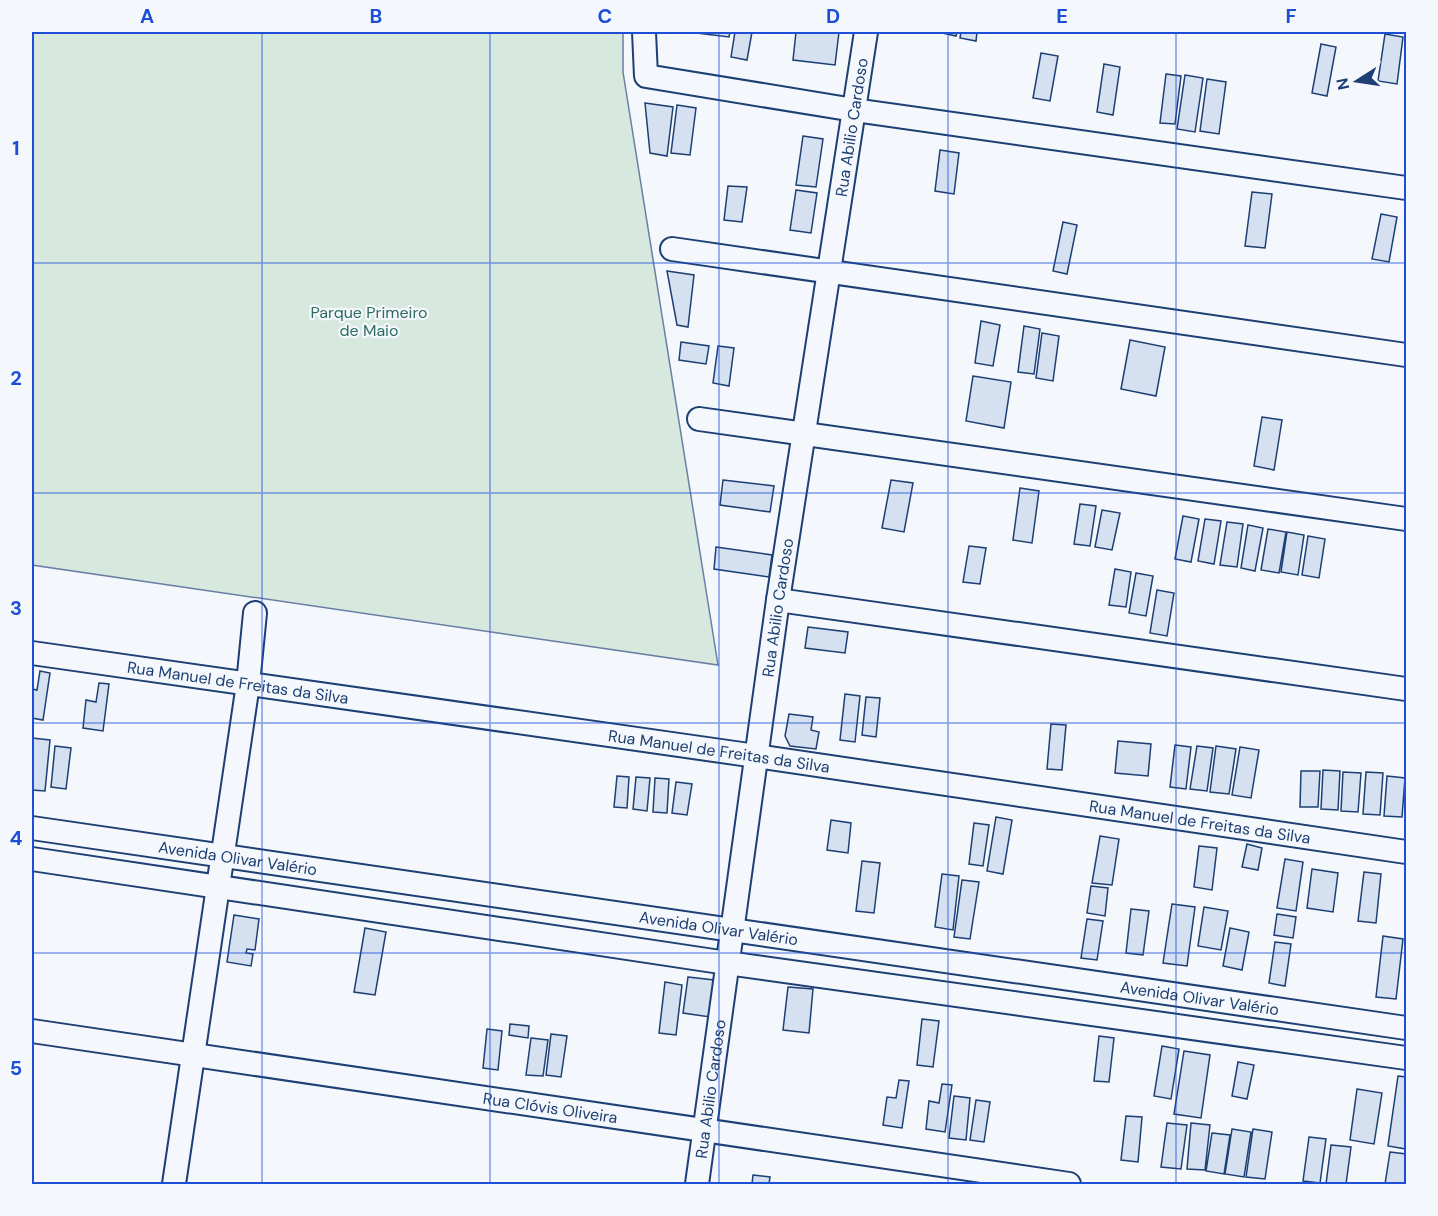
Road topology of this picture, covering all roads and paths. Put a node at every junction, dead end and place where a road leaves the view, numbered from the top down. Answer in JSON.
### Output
{"nodes":[{"id":1,"x":645,"y":32,"type":"edge"},
{"id":2,"x":866,"y":32,"type":"edge"},
{"id":3,"x":854,"y":110,"type":"junction"},
{"id":4,"x":1407,"y":188,"type":"edge"},
{"id":5,"x":672,"y":249,"type":"dead end"},
{"id":6,"x":829,"y":271,"type":"junction"},
{"id":7,"x":1407,"y":355,"type":"edge"},
{"id":8,"x":699,"y":419,"type":"dead end"},
{"id":9,"x":804,"y":434,"type":"junction"},
{"id":10,"x":1407,"y":519,"type":"edge"},
{"id":11,"x":778,"y":600,"type":"junction"},
{"id":12,"x":255,"y":613,"type":"dead end"},
{"id":13,"x":32,"y":653,"type":"edge"},
{"id":14,"x":248,"y":684,"type":"junction"},
{"id":15,"x":1407,"y":689,"type":"edge"},
{"id":16,"x":756,"y":756,"type":"junction"},
{"id":17,"x":32,"y":828,"type":"edge"},
{"id":18,"x":1407,"y":852,"type":"edge"},
{"id":19,"x":222,"y":855,"type":"junction"},
{"id":20,"x":32,"y":859,"type":"edge"},
{"id":21,"x":218,"y":886,"type":"junction"},
{"id":22,"x":734,"y":930,"type":"junction"},
{"id":23,"x":727,"y":963,"type":"junction"},
{"id":24,"x":1407,"y":1028,"type":"edge"},
{"id":25,"x":32,"y":1031,"type":"edge"},
{"id":26,"x":193,"y":1055,"type":"junction"},
{"id":27,"x":1407,"y":1058,"type":"edge"},
{"id":28,"x":705,"y":1131,"type":"junction"},
{"id":29,"x":174,"y":1185,"type":"edge"},
{"id":30,"x":697,"y":1185,"type":"edge"},
{"id":31,"x":1069,"y":1185,"type":"edge"}],
"edges":[{"from":1,"to":3,"type":"street"},
{"from":2,"to":3,"type":"street","name":"Rua Abilio Cardoso"},
{"from":3,"to":4,"type":"street"},
{"from":3,"to":6,"type":"street","name":"Rua Abilio Cardoso"},
{"from":5,"to":6,"type":"street"},
{"from":6,"to":7,"type":"street"},
{"from":6,"to":9,"type":"street","name":"Rua Abilio Cardoso"},
{"from":8,"to":9,"type":"street"},
{"from":9,"to":10,"type":"street"},
{"from":9,"to":11,"type":"street","name":"Rua Abilio Cardoso"},
{"from":11,"to":15,"type":"street"},
{"from":11,"to":16,"type":"street","name":"Rua Abilio Cardoso"},
{"from":12,"to":14,"type":"street"},
{"from":13,"to":14,"type":"street","name":"Rua Manuel de Freitas da Silva"},
{"from":14,"to":16,"type":"street","name":"Rua Manuel de Freitas da Silva"},
{"from":14,"to":19,"type":"street"},
{"from":16,"to":18,"type":"street","name":"Rua Manuel de Freitas da Silva"},
{"from":16,"to":22,"type":"street","name":"Rua Abilio Cardoso"},
{"from":17,"to":19,"type":"street","name":"Avenida Olivar Valério"},
{"from":19,"to":21,"type":"street"},
{"from":19,"to":22,"type":"street","name":"Avenida Olivar Valério"},
{"from":20,"to":21,"type":"street"},
{"from":21,"to":23,"type":"street"},
{"from":21,"to":26,"type":"street"},
{"from":22,"to":23,"type":"street","name":"Rua Abilio Cardoso"},
{"from":22,"to":24,"type":"street","name":"Avenida Olivar Valério"},
{"from":23,"to":27,"type":"street"},
{"from":23,"to":28,"type":"street","name":"Rua Abilio Cardoso"},
{"from":25,"to":26,"type":"street","name":"Rua Clóvis Oliveira"},
{"from":26,"to":28,"type":"street","name":"Rua Clóvis Oliveira"},
{"from":26,"to":29,"type":"street"},
{"from":28,"to":30,"type":"street","name":"Rua Abilio Cardoso"},
{"from":28,"to":31,"type":"street","name":"Rua Clóvis Oliveira"}]}
